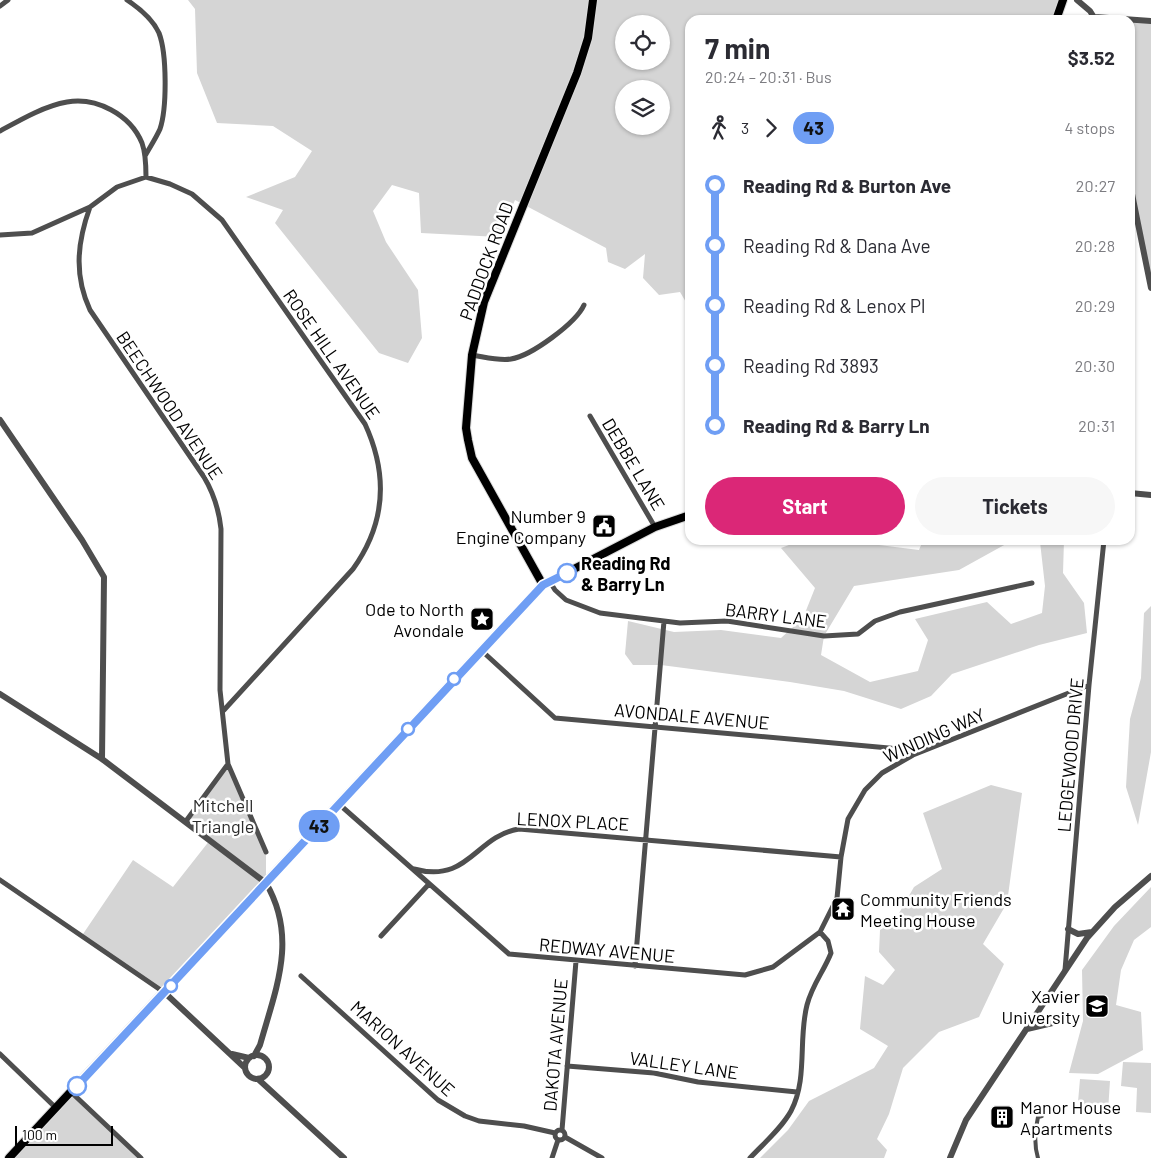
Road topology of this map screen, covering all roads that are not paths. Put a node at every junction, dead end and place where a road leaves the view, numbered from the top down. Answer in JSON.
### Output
{"nodes":[{"id":1,"x":8,"y":0,"type":"edge"},
{"id":2,"x":127,"y":0,"type":"edge"},
{"id":3,"x":592,"y":0,"type":"edge"},
{"id":4,"x":1063,"y":0,"type":"edge"},
{"id":5,"x":1077,"y":0,"type":"edge"},
{"id":6,"x":0,"y":6,"type":"edge"},
{"id":7,"x":1058,"y":15,"type":"edge"},
{"id":8,"x":1092,"y":15,"type":"edge"},
{"id":9,"x":1135,"y":20,"type":"edge"},
{"id":10,"x":1151,"y":21,"type":"edge"},
{"id":11,"x":0,"y":131,"type":"edge"},
{"id":12,"x":145,"y":156,"type":"junction"},
{"id":13,"x":146,"y":177,"type":"junction"},
{"id":14,"x":90,"y":207,"type":"junction"},
{"id":15,"x":1135,"y":209,"type":"edge"},
{"id":16,"x":0,"y":234,"type":"edge"},
{"id":17,"x":1151,"y":288,"type":"edge"},
{"id":18,"x":584,"y":305,"type":"dead end"},
{"id":19,"x":472,"y":355,"type":"junction"},
{"id":20,"x":590,"y":416,"type":"dead end"},
{"id":21,"x":0,"y":420,"type":"edge"},
{"id":22,"x":1135,"y":493,"type":"edge"},
{"id":23,"x":1151,"y":495,"type":"edge"},
{"id":24,"x":685,"y":517,"type":"edge"},
{"id":25,"x":655,"y":527,"type":"junction"},
{"id":26,"x":1103,"y":545,"type":"edge"},
{"id":27,"x":1032,"y":583,"type":"dead end"},
{"id":28,"x":547,"y":584,"type":"junction"},
{"id":29,"x":664,"y":621,"type":"junction"},
{"id":30,"x":482,"y":651,"type":"junction"},
{"id":31,"x":1089,"y":685,"type":"junction"},
{"id":32,"x":0,"y":694,"type":"edge"},
{"id":33,"x":224,"y":710,"type":"junction"},
{"id":34,"x":655,"y":726,"type":"junction"},
{"id":35,"x":925,"y":751,"type":"junction"},
{"id":36,"x":102,"y":759,"type":"junction"},
{"id":37,"x":228,"y":764,"type":"junction"},
{"id":38,"x":340,"y":805,"type":"junction"},
{"id":39,"x":186,"y":820,"type":"junction"},
{"id":40,"x":645,"y":839,"type":"junction"},
{"id":41,"x":266,"y":852,"type":"dead end"},
{"id":42,"x":840,"y":857,"type":"junction"},
{"id":43,"x":411,"y":868,"type":"junction"},
{"id":44,"x":1151,"y":876,"type":"edge"},
{"id":45,"x":0,"y":880,"type":"edge"},
{"id":46,"x":266,"y":883,"type":"junction"},
{"id":47,"x":429,"y":884,"type":"junction"},
{"id":48,"x":1068,"y":929,"type":"junction"},
{"id":49,"x":1093,"y":931,"type":"junction"},
{"id":50,"x":820,"y":932,"type":"junction"},
{"id":51,"x":381,"y":936,"type":"dead end"},
{"id":52,"x":576,"y":961,"type":"junction"},
{"id":53,"x":635,"y":966,"type":"junction"},
{"id":54,"x":1065,"y":973,"type":"junction"},
{"id":55,"x":301,"y":976,"type":"dead end"},
{"id":56,"x":165,"y":993,"type":"junction"},
{"id":57,"x":1061,"y":1020,"type":"dead end"},
{"id":58,"x":1027,"y":1029,"type":"junction"},
{"id":59,"x":260,"y":1045,"type":"junction"},
{"id":60,"x":0,"y":1054,"type":"edge"},
{"id":61,"x":232,"y":1054,"type":"junction"},
{"id":62,"x":251,"y":1057,"type":"junction"},
{"id":63,"x":263,"y":1057,"type":"junction"},
{"id":64,"x":567,"y":1066,"type":"junction"},
{"id":65,"x":245,"y":1068,"type":"junction"},
{"id":66,"x":267,"y":1073,"type":"junction"},
{"id":67,"x":258,"y":1079,"type":"junction"},
{"id":68,"x":270,"y":1089,"type":"junction"},
{"id":69,"x":71,"y":1092,"type":"junction"},
{"id":70,"x":797,"y":1092,"type":"junction"},
{"id":71,"x":56,"y":1108,"type":"junction"},
{"id":72,"x":1042,"y":1116,"type":"dead end"},
{"id":73,"x":562,"y":1130,"type":"junction"},
{"id":74,"x":555,"y":1133,"type":"junction"},
{"id":75,"x":565,"y":1137,"type":"junction"},
{"id":76,"x":558,"y":1140,"type":"junction"},
{"id":77,"x":9,"y":1158,"type":"edge"},
{"id":78,"x":141,"y":1158,"type":"edge"},
{"id":79,"x":344,"y":1158,"type":"edge"},
{"id":80,"x":552,"y":1158,"type":"edge"},
{"id":81,"x":602,"y":1158,"type":"edge"},
{"id":82,"x":750,"y":1158,"type":"edge"},
{"id":83,"x":950,"y":1158,"type":"edge"},
{"id":84,"x":1038,"y":1158,"type":"edge"}],
"edges":[{"from":1,"to":6,"type":"street"},
{"from":2,"to":12,"type":"street"},
{"from":3,"to":19,"type":"main road","name":"PADDOCK ROAD"},
{"from":4,"to":7,"type":"main road"},
{"from":5,"to":8,"type":"street"},
{"from":9,"to":10,"type":"street"},
{"from":11,"to":12,"type":"street"},
{"from":12,"to":13,"type":"street"},
{"from":13,"to":14,"type":"street"},
{"from":13,"to":33,"type":"street","name":"ROSE HILL AVENUE"},
{"from":14,"to":16,"type":"street"},
{"from":14,"to":33,"type":"street","name":"BEECHWOOD AVENUE"},
{"from":15,"to":17,"type":"street"},
{"from":18,"to":19,"type":"street"},
{"from":19,"to":28,"type":"main road","name":"PADDOCK ROAD"},
{"from":20,"to":25,"type":"street","name":"DEBBE LANE"},
{"from":21,"to":36,"type":"street"},
{"from":22,"to":23,"type":"street"},
{"from":24,"to":25,"type":"main road"},
{"from":25,"to":28,"type":"main road"},
{"from":26,"to":31,"type":"street","name":"LEDGEWOOD DRIVE"},
{"from":27,"to":29,"type":"street","name":"BARRY LANE"},
{"from":28,"to":29,"type":"street","name":"BARRY LANE"},
{"from":28,"to":30,"type":"main road"},
{"from":29,"to":34,"type":"street"},
{"from":30,"to":34,"type":"street","name":"AVONDALE AVENUE"},
{"from":30,"to":38,"type":"main road"},
{"from":31,"to":35,"type":"street","name":"WINDING WAY"},
{"from":31,"to":48,"type":"street","name":"LEDGEWOOD DRIVE"},
{"from":32,"to":36,"type":"street"},
{"from":33,"to":37,"type":"street","name":"BEECHWOOD AVENUE"},
{"from":34,"to":35,"type":"street","name":"AVONDALE AVENUE"},
{"from":34,"to":40,"type":"street"},
{"from":35,"to":42,"type":"street","name":"WINDING WAY"},
{"from":36,"to":39,"type":"street"},
{"from":37,"to":39,"type":"street"},
{"from":37,"to":41,"type":"street","name":"BEECHWOOD AVENUE"},
{"from":38,"to":43,"type":"street"},
{"from":38,"to":46,"type":"main road"},
{"from":39,"to":46,"type":"street"},
{"from":40,"to":42,"type":"street","name":"LENOX PLACE"},
{"from":40,"to":43,"type":"street","name":"LENOX PLACE"},
{"from":40,"to":53,"type":"street"},
{"from":42,"to":50,"type":"street","name":"WINDING WAY"},
{"from":43,"to":47,"type":"street","name":"REDWAY AVENUE"},
{"from":44,"to":49,"type":"street"},
{"from":45,"to":56,"type":"street"},
{"from":46,"to":56,"type":"main road"},
{"from":46,"to":59,"type":"street"},
{"from":47,"to":51,"type":"street"},
{"from":47,"to":52,"type":"street","name":"REDWAY AVENUE"},
{"from":48,"to":49,"type":"street"},
{"from":48,"to":54,"type":"street","name":"LEDGEWOOD DRIVE"},
{"from":49,"to":54,"type":"street"},
{"from":50,"to":53,"type":"street","name":"REDWAY AVENUE"},
{"from":50,"to":70,"type":"street"},
{"from":52,"to":53,"type":"street","name":"REDWAY AVENUE"},
{"from":52,"to":64,"type":"street","name":"DAKOTA AVENUE"},
{"from":54,"to":58,"type":"street"},
{"from":55,"to":74,"type":"street","name":"MARION AVENUE"},
{"from":56,"to":61,"type":"street"},
{"from":56,"to":69,"type":"main road"},
{"from":57,"to":58,"type":"street"},
{"from":58,"to":83,"type":"street"},
{"from":59,"to":62,"type":"street"},
{"from":59,"to":63,"type":"street"},
{"from":60,"to":71,"type":"street"},
{"from":61,"to":62,"type":"street"},
{"from":61,"to":65,"type":"street"},
{"from":62,"to":63,"type":"street"},
{"from":62,"to":65,"type":"street"},
{"from":63,"to":66,"type":"street"},
{"from":64,"to":70,"type":"street","name":"VALLEY LANE"},
{"from":64,"to":73,"type":"street","name":"DAKOTA AVENUE"},
{"from":65,"to":67,"type":"street"},
{"from":66,"to":67,"type":"street"},
{"from":66,"to":68,"type":"street"},
{"from":67,"to":68,"type":"street"},
{"from":68,"to":79,"type":"street"},
{"from":69,"to":71,"type":"main road"},
{"from":69,"to":78,"type":"street"},
{"from":70,"to":82,"type":"street"},
{"from":71,"to":77,"type":"main road"},
{"from":72,"to":84,"type":"street"},
{"from":73,"to":74,"type":"street"},
{"from":73,"to":75,"type":"street"},
{"from":74,"to":76,"type":"street"},
{"from":75,"to":76,"type":"street"},
{"from":75,"to":81,"type":"street"},
{"from":76,"to":80,"type":"street"}]}
